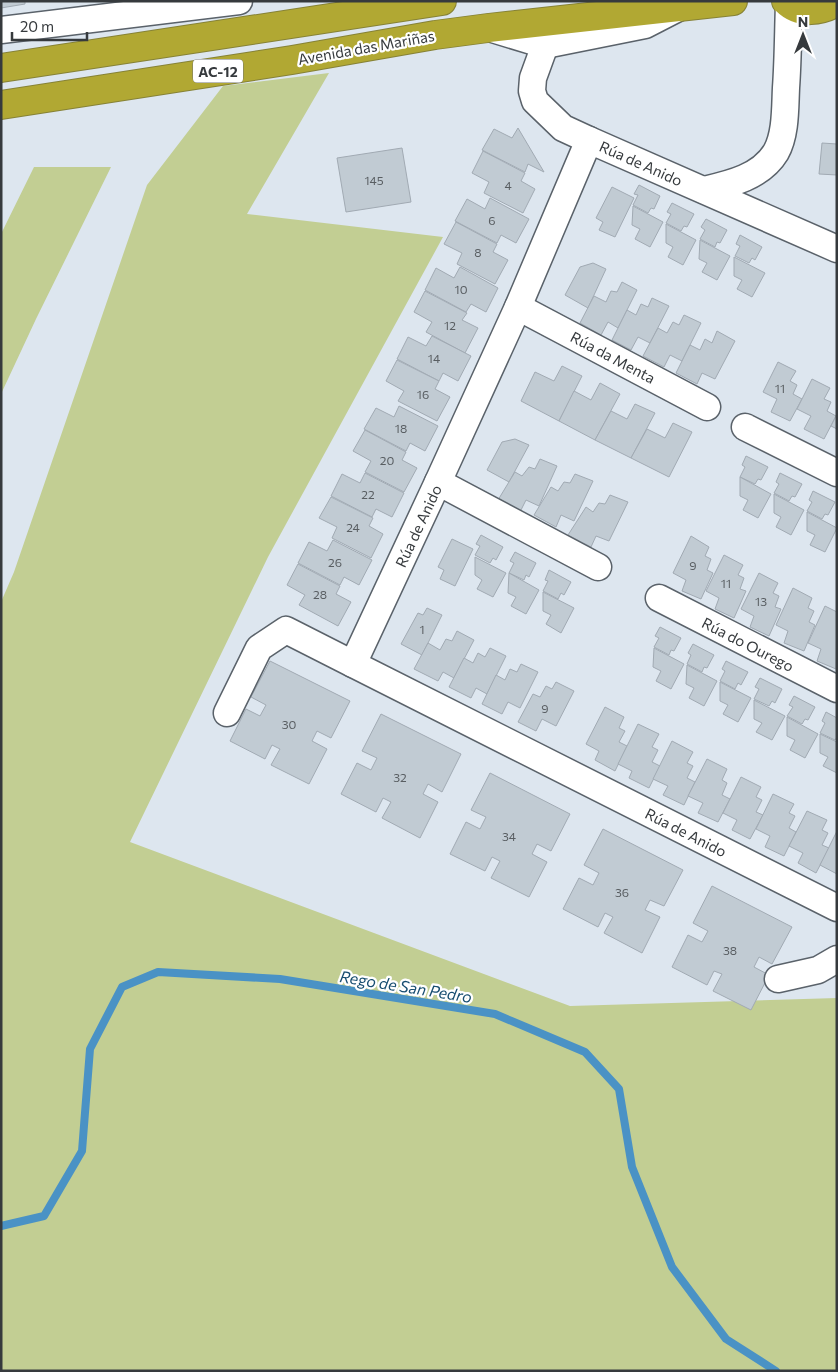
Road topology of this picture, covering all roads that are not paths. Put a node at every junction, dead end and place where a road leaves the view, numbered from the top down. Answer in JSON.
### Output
{"nodes":[{"id":1,"x":239,"y":1,"type":"edge"},
{"id":2,"x":408,"y":1,"type":"edge"},
{"id":3,"x":733,"y":1,"type":"edge"},
{"id":4,"x":438,"y":2,"type":"edge"},
{"id":5,"x":837,"y":2,"type":"edge"},
{"id":6,"x":787,"y":3,"type":"edge"},
{"id":7,"x":681,"y":6,"type":"junction"},
{"id":8,"x":488,"y":28,"type":"junction"},
{"id":9,"x":1,"y":30,"type":"edge"},
{"id":10,"x":545,"y":45,"type":"junction"},
{"id":11,"x":1,"y":68,"type":"edge"},
{"id":12,"x":1,"y":105,"type":"edge"},
{"id":13,"x":589,"y":140,"type":"junction"},
{"id":14,"x":704,"y":190,"type":"junction"},
{"id":15,"x":837,"y":249,"type":"edge"},
{"id":16,"x":518,"y":307,"type":"junction"},
{"id":17,"x":707,"y":407,"type":"dead end"},
{"id":18,"x":745,"y":427,"type":"dead end"},
{"id":19,"x":837,"y":473,"type":"edge"},
{"id":20,"x":438,"y":482,"type":"junction"},
{"id":21,"x":598,"y":567,"type":"dead end"},
{"id":22,"x":658,"y":598,"type":"dead end"},
{"id":23,"x":353,"y":664,"type":"junction"},
{"id":24,"x":837,"y":689,"type":"edge"},
{"id":25,"x":227,"y":713,"type":"dead end"},
{"id":26,"x":837,"y":908,"type":"edge"},
{"id":27,"x":837,"y":959,"type":"edge"},
{"id":28,"x":778,"y":979,"type":"dead end"}],
"edges":[{"from":1,"to":9,"type":"street"},
{"from":2,"to":4,"type":"street"},
{"from":3,"to":7,"type":"highway","name":"Avenida das Mariñas","number":"AC-12"},
{"from":4,"to":11,"type":"highway","number":"AC-12"},
{"from":5,"to":6,"type":"highway"},
{"from":6,"to":14,"type":"street"},
{"from":7,"to":8,"type":"highway","name":"Avenida das Mariñas","number":"AC-12"},
{"from":7,"to":10,"type":"street"},
{"from":8,"to":10,"type":"street"},
{"from":8,"to":12,"type":"highway","name":"Avenida das Mariñas","number":"AC-12"},
{"from":10,"to":13,"type":"street"},
{"from":13,"to":14,"type":"street","name":"Rúa de Anido"},
{"from":13,"to":16,"type":"street","name":"Rúa de Anido"},
{"from":14,"to":15,"type":"street","name":"Rúa de Anido"},
{"from":16,"to":17,"type":"street","name":"Rúa da Menta"},
{"from":16,"to":20,"type":"street","name":"Rúa de Anido"},
{"from":18,"to":19,"type":"street"},
{"from":20,"to":21,"type":"street"},
{"from":20,"to":23,"type":"street","name":"Rúa de Anido"},
{"from":22,"to":24,"type":"street","name":"Rúa do Ourego"},
{"from":23,"to":25,"type":"street"},
{"from":23,"to":26,"type":"street","name":"Rúa de Anido"},
{"from":27,"to":28,"type":"street"}]}
